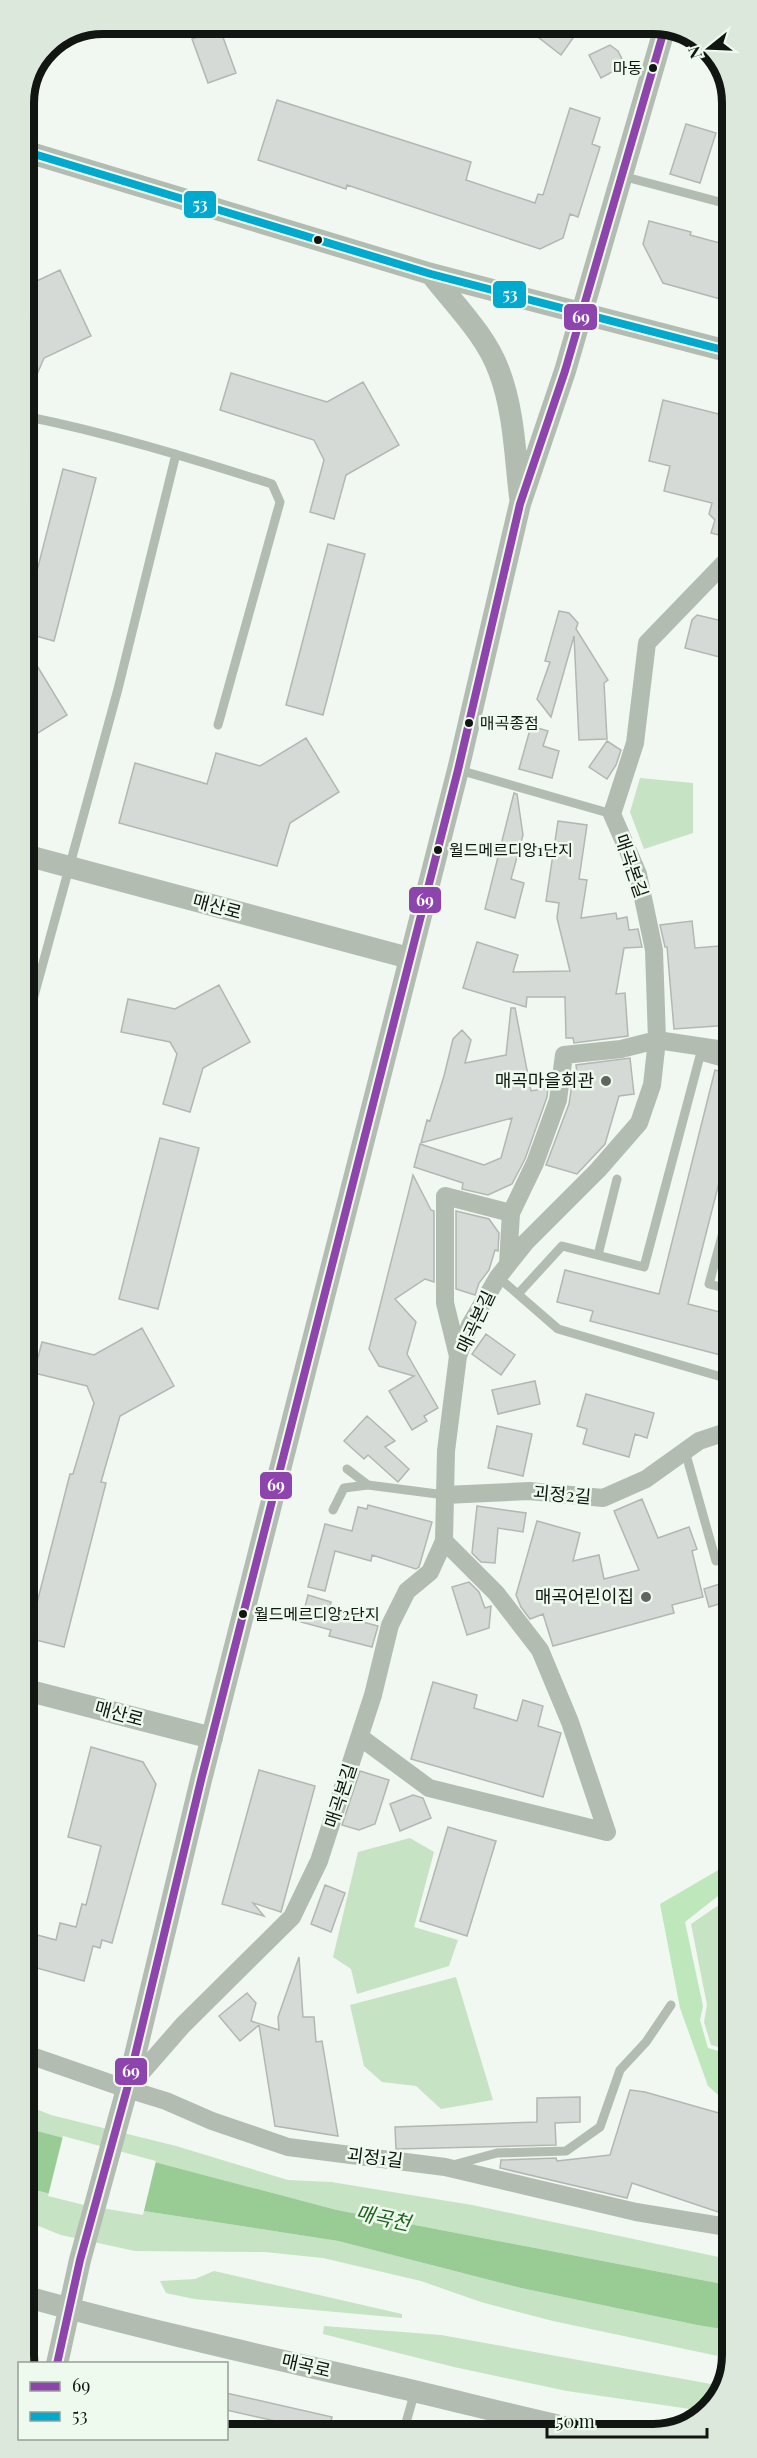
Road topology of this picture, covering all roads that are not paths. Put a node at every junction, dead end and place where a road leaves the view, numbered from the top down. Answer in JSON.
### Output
{"nodes":[{"id":1,"x":663,"y":36,"type":"edge"},
{"id":2,"x":34,"y":154,"type":"edge"},
{"id":3,"x":622,"y":176,"type":"junction"},
{"id":4,"x":722,"y":203,"type":"edge"},
{"id":5,"x":430,"y":274,"type":"junction"},
{"id":6,"x":582,"y":314,"type":"junction"},
{"id":7,"x":722,"y":350,"type":"edge"},
{"id":8,"x":34,"y":418,"type":"edge"},
{"id":9,"x":176,"y":454,"type":"junction"},
{"id":10,"x":520,"y":504,"type":"junction"},
{"id":11,"x":722,"y":565,"type":"edge"},
{"id":12,"x":219,"y":725,"type":"dead end"},
{"id":13,"x":458,"y":770,"type":"junction"},
{"id":14,"x":612,"y":814,"type":"junction"},
{"id":15,"x":34,"y":858,"type":"edge"},
{"id":16,"x":70,"y":868,"type":"junction"},
{"id":17,"x":409,"y":958,"type":"junction"},
{"id":18,"x":34,"y":997,"type":"edge"},
{"id":19,"x":657,"y":1040,"type":"junction"},
{"id":20,"x":722,"y":1050,"type":"edge"},
{"id":21,"x":722,"y":1062,"type":"edge"},
{"id":22,"x":617,"y":1179,"type":"dead end"},
{"id":23,"x":511,"y":1213,"type":"junction"},
{"id":24,"x":722,"y":1236,"type":"edge"},
{"id":25,"x":598,"y":1255,"type":"junction"},
{"id":26,"x":503,"y":1270,"type":"junction"},
{"id":27,"x":722,"y":1287,"type":"edge"},
{"id":28,"x":518,"y":1294,"type":"junction"},
{"id":29,"x":458,"y":1356,"type":"junction"},
{"id":30,"x":722,"y":1377,"type":"edge"},
{"id":31,"x":722,"y":1433,"type":"edge"},
{"id":32,"x":685,"y":1451,"type":"junction"},
{"id":33,"x":347,"y":1469,"type":"dead end"},
{"id":34,"x":368,"y":1485,"type":"junction"},
{"id":35,"x":445,"y":1495,"type":"junction"},
{"id":36,"x":333,"y":1510,"type":"dead end"},
{"id":37,"x":444,"y":1541,"type":"junction"},
{"id":38,"x":716,"y":1561,"type":"dead end"},
{"id":39,"x":34,"y":1692,"type":"edge"},
{"id":40,"x":360,"y":1737,"type":"junction"},
{"id":41,"x":212,"y":1738,"type":"junction"},
{"id":42,"x":671,"y":2005,"type":"dead end"},
{"id":43,"x":34,"y":2057,"type":"edge"},
{"id":44,"x":127,"y":2089,"type":"junction"},
{"id":45,"x":445,"y":2167,"type":"junction"},
{"id":46,"x":722,"y":2226,"type":"edge"},
{"id":47,"x":34,"y":2299,"type":"edge"},
{"id":48,"x":70,"y":2309,"type":"junction"},
{"id":49,"x":57,"y":2362,"type":"edge"},
{"id":50,"x":415,"y":2391,"type":"junction"},
{"id":51,"x":406,"y":2424,"type":"edge"},
{"id":52,"x":549,"y":2424,"type":"edge"}],
"edges":[{"from":1,"to":3,"type":"street"},
{"from":2,"to":5,"type":"street"},
{"from":3,"to":4,"type":"lane"},
{"from":3,"to":6,"type":"street"},
{"from":5,"to":6,"type":"street"},
{"from":5,"to":10,"type":"street"},
{"from":6,"to":7,"type":"street"},
{"from":6,"to":10,"type":"street"},
{"from":8,"to":9,"type":"lane"},
{"from":9,"to":12,"type":"lane"},
{"from":9,"to":16,"type":"lane"},
{"from":10,"to":13,"type":"street"},
{"from":11,"to":14,"type":"street","name":"매곡본길"},
{"from":13,"to":14,"type":"lane"},
{"from":13,"to":17,"type":"street"},
{"from":14,"to":19,"type":"street","name":"매곡본길"},
{"from":15,"to":16,"type":"street","name":"매산로"},
{"from":16,"to":17,"type":"street","name":"매산로"},
{"from":16,"to":18,"type":"lane"},
{"from":17,"to":41,"type":"street"},
{"from":19,"to":20,"type":"street"},
{"from":19,"to":23,"type":"street"},
{"from":19,"to":26,"type":"street","name":"매곡본길"},
{"from":21,"to":25,"type":"lane"},
{"from":22,"to":25,"type":"lane"},
{"from":23,"to":26,"type":"street"},
{"from":23,"to":29,"type":"street"},
{"from":24,"to":27,"type":"lane"},
{"from":25,"to":28,"type":"lane"},
{"from":26,"to":28,"type":"lane"},
{"from":26,"to":29,"type":"street","name":"매곡본길"},
{"from":28,"to":30,"type":"lane"},
{"from":29,"to":35,"type":"street","name":"매곡본길"},
{"from":31,"to":32,"type":"street","name":"괴정2길"},
{"from":32,"to":35,"type":"street","name":"괴정2길"},
{"from":32,"to":38,"type":"lane"},
{"from":33,"to":34,"type":"lane"},
{"from":34,"to":35,"type":"lane"},
{"from":34,"to":36,"type":"lane"},
{"from":35,"to":37,"type":"street","name":"매곡본길"},
{"from":37,"to":40,"type":"street","name":"매곡본길"},
{"from":37,"to":40,"type":"street"},
{"from":39,"to":41,"type":"street","name":"매산로"},
{"from":40,"to":44,"type":"street","name":"매곡본길"},
{"from":41,"to":44,"type":"street"},
{"from":42,"to":45,"type":"lane"},
{"from":43,"to":44,"type":"street","name":"괴정1길"},
{"from":44,"to":45,"type":"street","name":"괴정1길"},
{"from":44,"to":48,"type":"street"},
{"from":45,"to":46,"type":"street","name":"괴정1길"},
{"from":47,"to":48,"type":"street","name":"매곡로"},
{"from":48,"to":49,"type":"street"},
{"from":48,"to":50,"type":"street","name":"매곡로"},
{"from":50,"to":51,"type":"lane"},
{"from":50,"to":52,"type":"street","name":"매곡로"}]}
